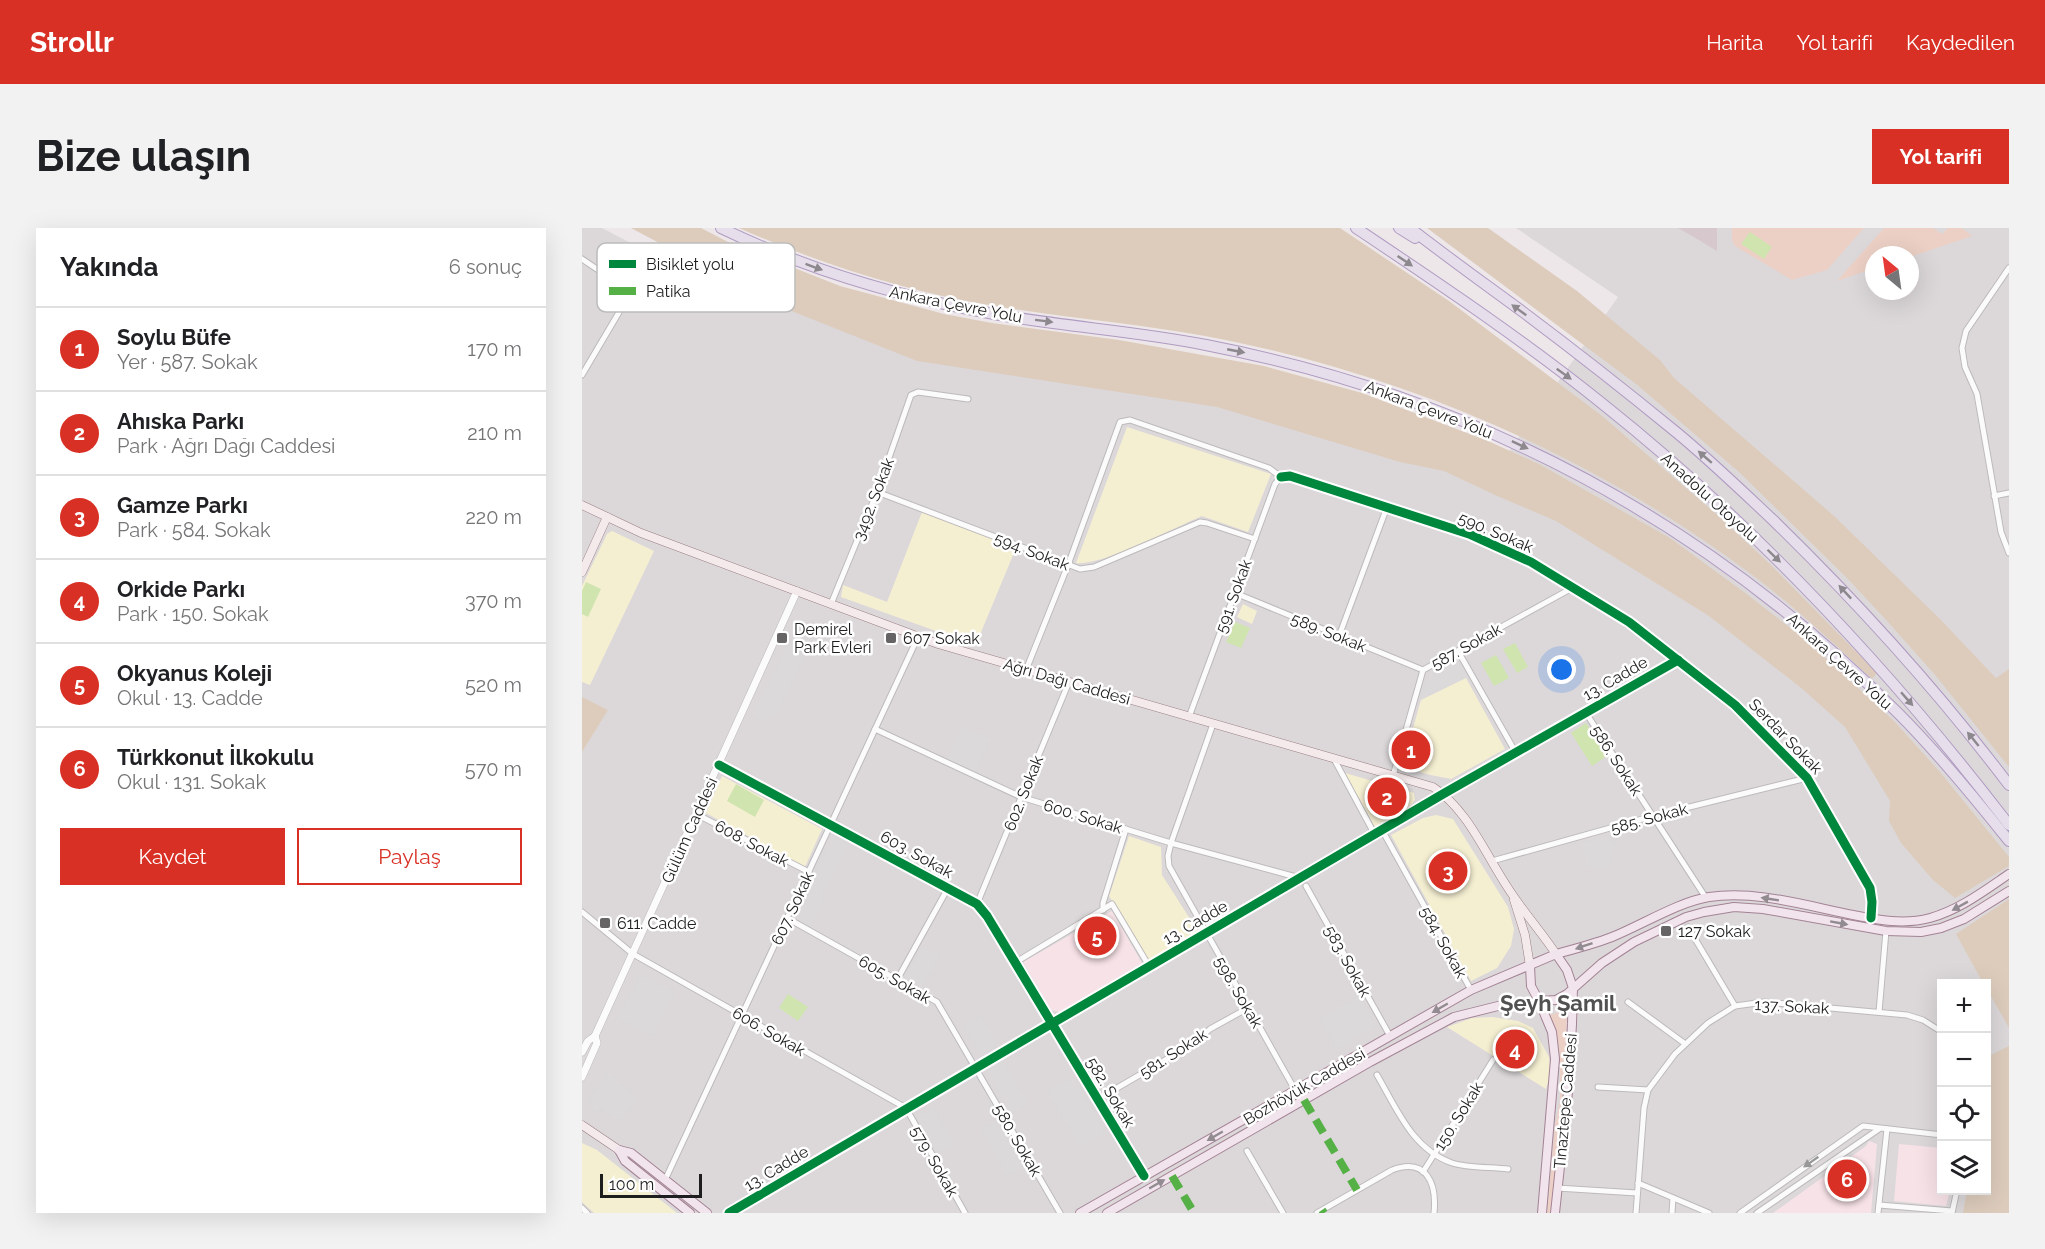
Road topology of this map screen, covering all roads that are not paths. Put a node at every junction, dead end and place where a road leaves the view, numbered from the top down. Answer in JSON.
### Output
{"nodes":[{"id":1,"x":721,"y":228,"type":"edge"},
{"id":2,"x":1356,"y":228,"type":"edge"},
{"id":3,"x":1399,"y":228,"type":"edge"},
{"id":4,"x":1410,"y":228,"type":"edge"},
{"id":5,"x":753,"y":243,"type":"edge"},
{"id":6,"x":582,"y":259,"type":"edge"},
{"id":7,"x":795,"y":259,"type":"edge"},
{"id":8,"x":1451,"y":261,"type":"junction"},
{"id":9,"x":2009,"y":268,"type":"edge"},
{"id":10,"x":597,"y":269,"type":"edge"},
{"id":11,"x":619,"y":312,"type":"edge"},
{"id":12,"x":582,"y":375,"type":"edge"},
{"id":13,"x":968,"y":399,"type":"dead end"},
{"id":14,"x":1281,"y":477,"type":"junction"},
{"id":15,"x":877,"y":492,"type":"junction"},
{"id":16,"x":2009,"y":493,"type":"edge"},
{"id":17,"x":1994,"y":496,"type":"junction"},
{"id":18,"x":582,"y":505,"type":"edge"},
{"id":19,"x":1387,"y":507,"type":"junction"},
{"id":20,"x":607,"y":517,"type":"junction"},
{"id":21,"x":1255,"y":539,"type":"junction"},
{"id":22,"x":2009,"y":553,"type":"edge"},
{"id":23,"x":1068,"y":565,"type":"junction"},
{"id":24,"x":582,"y":572,"type":"edge"},
{"id":25,"x":1574,"y":587,"type":"junction"},
{"id":26,"x":797,"y":591,"type":"junction"},
{"id":27,"x":1235,"y":593,"type":"junction"},
{"id":28,"x":831,"y":604,"type":"junction"},
{"id":29,"x":1339,"y":636,"type":"junction"},
{"id":30,"x":918,"y":637,"type":"junction"},
{"id":31,"x":1458,"y":651,"type":"junction"},
{"id":32,"x":1678,"y":660,"type":"junction"},
{"id":33,"x":1026,"y":670,"type":"junction"},
{"id":34,"x":1423,"y":670,"type":"junction"},
{"id":35,"x":1069,"y":682,"type":"junction"},
{"id":36,"x":1586,"y":712,"type":"junction"},
{"id":37,"x":1188,"y":717,"type":"junction"},
{"id":38,"x":1213,"y":724,"type":"junction"},
{"id":39,"x":875,"y":729,"type":"junction"},
{"id":40,"x":1515,"y":753,"type":"junction"},
{"id":41,"x":1334,"y":759,"type":"junction"},
{"id":42,"x":719,"y":765,"type":"junction"},
{"id":43,"x":1393,"y":776,"type":"junction"},
{"id":44,"x":1807,"y":778,"type":"junction"},
{"id":45,"x":2009,"y":785,"type":"edge"},
{"id":46,"x":1443,"y":794,"type":"junction"},
{"id":47,"x":1021,"y":797,"type":"junction"},
{"id":48,"x":696,"y":814,"type":"junction"},
{"id":49,"x":1653,"y":816,"type":"junction"},
{"id":50,"x":831,"y":824,"type":"junction"},
{"id":51,"x":2009,"y":825,"type":"edge"},
{"id":52,"x":1126,"y":829,"type":"junction"},
{"id":53,"x":1378,"y":833,"type":"junction"},
{"id":54,"x":2009,"y":842,"type":"edge"},
{"id":55,"x":1171,"y":843,"type":"junction"},
{"id":56,"x":1492,"y":861,"type":"junction"},
{"id":57,"x":808,"y":872,"type":"junction"},
{"id":58,"x":2009,"y":874,"type":"edge"},
{"id":59,"x":1300,"y":878,"type":"junction"},
{"id":60,"x":1306,"y":886,"type":"dead end"},
{"id":61,"x":948,"y":888,"type":"junction"},
{"id":62,"x":2009,"y":891,"type":"edge"},
{"id":63,"x":1513,"y":895,"type":"junction"},
{"id":64,"x":1706,"y":898,"type":"junction"},
{"id":65,"x":977,"y":904,"type":"junction"},
{"id":66,"x":1103,"y":910,"type":"junction"},
{"id":67,"x":582,"y":912,"type":"edge"},
{"id":68,"x":787,"y":918,"type":"junction"},
{"id":69,"x":1871,"y":918,"type":"junction"},
{"id":70,"x":1688,"y":927,"type":"dead end"},
{"id":71,"x":1886,"y":932,"type":"junction"},
{"id":72,"x":1206,"y":933,"type":"junction"},
{"id":73,"x":633,"y":954,"type":"junction"},
{"id":74,"x":1556,"y":954,"type":"junction"},
{"id":75,"x":1016,"y":962,"type":"junction"},
{"id":76,"x":1149,"y":966,"type":"junction"},
{"id":77,"x":1530,"y":966,"type":"junction"},
{"id":78,"x":897,"y":980,"type":"junction"},
{"id":79,"x":1573,"y":988,"type":"junction"},
{"id":80,"x":1472,"y":990,"type":"junction"},
{"id":81,"x":1539,"y":1001,"type":"junction"},
{"id":82,"x":1628,"y":1002,"type":"dead end"},
{"id":83,"x":1735,"y":1006,"type":"junction"},
{"id":84,"x":1248,"y":1008,"type":"junction"},
{"id":85,"x":1879,"y":1012,"type":"junction"},
{"id":86,"x":742,"y":1016,"type":"junction"},
{"id":87,"x":1053,"y":1023,"type":"junction"},
{"id":88,"x":1937,"y":1029,"type":"edge"},
{"id":89,"x":595,"y":1036,"type":"junction"},
{"id":90,"x":1390,"y":1036,"type":"junction"},
{"id":91,"x":1684,"y":1043,"type":"junction"},
{"id":92,"x":582,"y":1052,"type":"edge"},
{"id":93,"x":1493,"y":1060,"type":"dead end"},
{"id":94,"x":975,"y":1068,"type":"junction"},
{"id":95,"x":1377,"y":1075,"type":"dead end"},
{"id":96,"x":582,"y":1077,"type":"edge"},
{"id":97,"x":1598,"y":1086,"type":"dead end"},
{"id":98,"x":1295,"y":1090,"type":"junction"},
{"id":99,"x":1648,"y":1090,"type":"junction"},
{"id":100,"x":1098,"y":1099,"type":"junction"},
{"id":101,"x":906,"y":1108,"type":"junction"},
{"id":102,"x":582,"y":1125,"type":"edge"},
{"id":103,"x":1879,"y":1129,"type":"junction"},
{"id":104,"x":1887,"y":1130,"type":"junction"},
{"id":105,"x":1937,"y":1135,"type":"edge"},
{"id":106,"x":619,"y":1150,"type":"junction"},
{"id":107,"x":1247,"y":1151,"type":"dead end"},
{"id":108,"x":1434,"y":1154,"type":"junction"},
{"id":109,"x":1508,"y":1169,"type":"dead end"},
{"id":110,"x":1423,"y":1172,"type":"junction"},
{"id":111,"x":1144,"y":1176,"type":"junction"},
{"id":112,"x":665,"y":1180,"type":"junction"},
{"id":113,"x":1638,"y":1183,"type":"junction"},
{"id":114,"x":1557,"y":1188,"type":"junction"},
{"id":115,"x":1637,"y":1193,"type":"junction"},
{"id":116,"x":1956,"y":1195,"type":"edge"},
{"id":117,"x":1673,"y":1198,"type":"junction"},
{"id":118,"x":1879,"y":1205,"type":"junction"},
{"id":119,"x":582,"y":1208,"type":"edge"},
{"id":120,"x":1952,"y":1212,"type":"edge"},
{"id":121,"x":587,"y":1213,"type":"edge"},
{"id":122,"x":690,"y":1213,"type":"edge"},
{"id":123,"x":707,"y":1213,"type":"edge"},
{"id":124,"x":729,"y":1213,"type":"edge"},
{"id":125,"x":965,"y":1213,"type":"edge"},
{"id":126,"x":1060,"y":1213,"type":"edge"},
{"id":127,"x":1080,"y":1213,"type":"edge"},
{"id":128,"x":1107,"y":1213,"type":"edge"},
{"id":129,"x":1283,"y":1213,"type":"edge"},
{"id":130,"x":1317,"y":1213,"type":"edge"},
{"id":131,"x":1434,"y":1213,"type":"edge"},
{"id":132,"x":1542,"y":1213,"type":"edge"},
{"id":133,"x":1555,"y":1213,"type":"edge"},
{"id":134,"x":1636,"y":1213,"type":"edge"},
{"id":135,"x":1672,"y":1213,"type":"edge"},
{"id":136,"x":1709,"y":1213,"type":"edge"},
{"id":137,"x":1740,"y":1213,"type":"edge"},
{"id":138,"x":1757,"y":1213,"type":"edge"},
{"id":139,"x":1878,"y":1213,"type":"edge"}],
"edges":[{"from":1,"to":5,"type":"highway","name":"Ankara Çevre Yolu","one_way":true},
{"from":2,"to":51,"type":"highway","name":"Anadolu Otoyolu","one_way":true},
{"from":3,"to":8,"type":"highway"},
{"from":4,"to":8,"type":"highway"},
{"from":6,"to":10,"type":"street"},
{"from":7,"to":54,"type":"highway","name":"Ankara Çevre Yolu","one_way":true},
{"from":45,"to":8,"type":"highway","one_way":true},
{"from":9,"to":17,"type":"street"},
{"from":11,"to":12,"type":"street"},
{"from":13,"to":15,"type":"street","name":"3492. Sokak"},
{"from":14,"to":19,"type":"street","name":"590. Sokak"},
{"from":14,"to":21,"type":"street","name":"591. Sokak"},
{"from":14,"to":23,"type":"street","name":"590. Sokak"},
{"from":15,"to":23,"type":"street","name":"594. Sokak"},
{"from":15,"to":28,"type":"street","name":"3492. Sokak"},
{"from":16,"to":17,"type":"street"},
{"from":17,"to":22,"type":"street"},
{"from":18,"to":20,"type":"main road","name":"Ağrı Dağı Caddesi"},
{"from":19,"to":25,"type":"street","name":"590. Sokak"},
{"from":19,"to":29,"type":"street"},
{"from":20,"to":24,"type":"main road"},
{"from":20,"to":26,"type":"main road","name":"Ağrı Dağı Caddesi"},
{"from":21,"to":23,"type":"street","name":"594. Sokak"},
{"from":21,"to":27,"type":"street","name":"591. Sokak"},
{"from":23,"to":33,"type":"street"},
{"from":25,"to":31,"type":"street","name":"587. Sokak"},
{"from":25,"to":32,"type":"street","name":"590. Sokak"},
{"from":26,"to":28,"type":"main road","name":"Ağrı Dağı Caddesi"},
{"from":26,"to":42,"type":"street","name":"Gülüm Caddesi"},
{"from":27,"to":29,"type":"street","name":"589. Sokak"},
{"from":27,"to":37,"type":"street","name":"591. Sokak"},
{"from":28,"to":30,"type":"main road","name":"Ağrı Dağı Caddesi"},
{"from":29,"to":34,"type":"street","name":"589. Sokak"},
{"from":30,"to":33,"type":"main road","name":"Ağrı Dağı Caddesi"},
{"from":30,"to":39,"type":"street","name":"607. Sokak"},
{"from":31,"to":34,"type":"street","name":"587. Sokak"},
{"from":31,"to":40,"type":"street"},
{"from":32,"to":36,"type":"street","name":"13. Cadde"},
{"from":32,"to":44,"type":"street","name":"Serdar Sokak"},
{"from":33,"to":35,"type":"main road","name":"Ağrı Dağı Caddesi"},
{"from":34,"to":43,"type":"street","name":"587. Sokak"},
{"from":35,"to":37,"type":"main road","name":"Ağrı Dağı Caddesi"},
{"from":35,"to":47,"type":"street","name":"602. Sokak"},
{"from":36,"to":40,"type":"street","name":"13. Cadde"},
{"from":36,"to":49,"type":"street","name":"586. Sokak"},
{"from":37,"to":38,"type":"main road","name":"Ağrı Dağı Caddesi"},
{"from":38,"to":41,"type":"main road","name":"Ağrı Dağı Caddesi"},
{"from":38,"to":55,"type":"street","name":"598. Sokak"},
{"from":39,"to":47,"type":"street","name":"600. Sokak"},
{"from":39,"to":50,"type":"street","name":"607. Sokak"},
{"from":40,"to":46,"type":"street","name":"13. Cadde"},
{"from":41,"to":43,"type":"main road","name":"Ağrı Dağı Caddesi"},
{"from":41,"to":53,"type":"street","name":"584. Sokak"},
{"from":42,"to":48,"type":"street","name":"Gülüm Caddesi"},
{"from":42,"to":50,"type":"street","name":"603. Sokak"},
{"from":43,"to":46,"type":"main road","name":"Ağrı Dağı Caddesi"},
{"from":44,"to":49,"type":"street","name":"585. Sokak"},
{"from":44,"to":69,"type":"street","name":"Serdar Sokak"},
{"from":46,"to":53,"type":"street","name":"13. Cadde"},
{"from":46,"to":56,"type":"main road","name":"Ağrı Dağı Caddesi"},
{"from":47,"to":52,"type":"street","name":"600. Sokak"},
{"from":47,"to":65,"type":"street","name":"602. Sokak"},
{"from":48,"to":57,"type":"street","name":"608. Sokak"},
{"from":48,"to":73,"type":"street","name":"Gülüm Caddesi"},
{"from":49,"to":56,"type":"street","name":"585. Sokak"},
{"from":49,"to":64,"type":"street","name":"586. Sokak"},
{"from":50,"to":57,"type":"street","name":"607. Sokak"},
{"from":50,"to":61,"type":"street","name":"603. Sokak"},
{"from":52,"to":55,"type":"street","name":"600. Sokak"},
{"from":52,"to":66,"type":"street"},
{"from":53,"to":59,"type":"street","name":"13. Cadde"},
{"from":53,"to":80,"type":"street","name":"584. Sokak"},
{"from":55,"to":59,"type":"street","name":"600. Sokak"},
{"from":55,"to":72,"type":"street","name":"598. Sokak"},
{"from":56,"to":63,"type":"main road","name":"Ağrı Dağı Caddesi"},
{"from":57,"to":68,"type":"street","name":"607. Sokak"},
{"from":58,"to":69,"type":"main road","one_way":true},
{"from":59,"to":72,"type":"street","name":"13. Cadde"},
{"from":60,"to":90,"type":"street","name":"583. Sokak"},
{"from":61,"to":65,"type":"street","name":"603. Sokak"},
{"from":61,"to":78,"type":"street"},
{"from":62,"to":71,"type":"main road"},
{"from":63,"to":74,"type":"main road","name":"Ağrı Dağı Caddesi"},
{"from":63,"to":77,"type":"main road","name":"Ağrı Dağı Caddesi"},
{"from":69,"to":64,"type":"main road","one_way":true},
{"from":64,"to":74,"type":"main road","one_way":true},
{"from":65,"to":75,"type":"street","name":"603. Sokak"},
{"from":66,"to":75,"type":"street"},
{"from":66,"to":76,"type":"street"},
{"from":67,"to":73,"type":"street","name":"606. Sokak"},
{"from":68,"to":78,"type":"street","name":"605. Sokak"},
{"from":68,"to":86,"type":"street","name":"607. Sokak"},
{"from":70,"to":83,"type":"street"},
{"from":79,"to":71,"type":"main road","one_way":true},
{"from":71,"to":85,"type":"street"},
{"from":72,"to":76,"type":"street","name":"13. Cadde"},
{"from":72,"to":84,"type":"street","name":"598. Sokak"},
{"from":73,"to":86,"type":"street","name":"606. Sokak"},
{"from":73,"to":89,"type":"street","name":"Gülüm Caddesi"},
{"from":74,"to":77,"type":"main road"},
{"from":74,"to":79,"type":"main road"},
{"from":75,"to":87,"type":"street","name":"603. Sokak"},
{"from":76,"to":87,"type":"street","name":"13. Cadde"},
{"from":77,"to":80,"type":"main road","name":"Bozhöyük Caddesi"},
{"from":77,"to":81,"type":"main road"},
{"from":78,"to":94,"type":"street","name":"605. Sokak"},
{"from":79,"to":81,"type":"main road"},
{"from":79,"to":114,"type":"main road","name":"Tınaztepe Caddesi"},
{"from":80,"to":90,"type":"main road","name":"Bozhöyük Caddesi","one_way":true},
{"from":128,"to":81,"type":"main road","name":"Bozhöyük Caddesi","one_way":true},
{"from":81,"to":132,"type":"main road","name":"Tınaztepe Caddesi"},
{"from":82,"to":91,"type":"street"},
{"from":83,"to":85,"type":"street","name":"137. Sokak"},
{"from":83,"to":91,"type":"street","name":"137. Sokak"},
{"from":84,"to":98,"type":"street","name":"598. Sokak"},
{"from":84,"to":100,"type":"street","name":"581. Sokak"},
{"from":85,"to":88,"type":"street","name":"137. Sokak"},
{"from":86,"to":101,"type":"street","name":"606. Sokak"},
{"from":86,"to":112,"type":"street","name":"607. Sokak"},
{"from":87,"to":94,"type":"street","name":"13. Cadde"},
{"from":87,"to":100,"type":"street","name":"582. Sokak"},
{"from":89,"to":92,"type":"street","name":"Gülüm Caddesi"},
{"from":89,"to":96,"type":"street","name":"Gülüm Caddesi"},
{"from":90,"to":98,"type":"main road","name":"Bozhöyük Caddesi"},
{"from":91,"to":99,"type":"street","name":"137. Sokak"},
{"from":93,"to":108,"type":"street","name":"150. Sokak"},
{"from":94,"to":101,"type":"street","name":"13. Cadde"},
{"from":94,"to":126,"type":"street","name":"580. Sokak"},
{"from":95,"to":108,"type":"street"},
{"from":97,"to":99,"type":"street"},
{"from":98,"to":111,"type":"main road","name":"Bozhöyük Caddesi","one_way":true},
{"from":99,"to":113,"type":"street","name":"137. Sokak"},
{"from":100,"to":111,"type":"street","name":"582. Sokak"},
{"from":101,"to":124,"type":"street","name":"13. Cadde"},
{"from":101,"to":125,"type":"street","name":"579. Sokak"},
{"from":102,"to":106,"type":"main road"},
{"from":103,"to":104,"type":"street"},
{"from":103,"to":137,"type":"street","one_way":true},
{"from":103,"to":138,"type":"street"},
{"from":104,"to":105,"type":"street"},
{"from":104,"to":118,"type":"street"},
{"from":106,"to":112,"type":"main road"},
{"from":106,"to":122,"type":"main road"},
{"from":107,"to":129,"type":"street"},
{"from":108,"to":109,"type":"street"},
{"from":108,"to":110,"type":"street","name":"150. Sokak"},
{"from":110,"to":130,"type":"street"},
{"from":110,"to":131,"type":"street"},
{"from":111,"to":127,"type":"main road","name":"Bozhöyük Caddesi"},
{"from":112,"to":123,"type":"main road"},
{"from":113,"to":115,"type":"street","name":"137. Sokak"},
{"from":113,"to":117,"type":"street"},
{"from":114,"to":115,"type":"street"},
{"from":114,"to":133,"type":"main road","name":"Tınaztepe Caddesi"},
{"from":115,"to":134,"type":"street","name":"137. Sokak"},
{"from":116,"to":120,"type":"street"},
{"from":117,"to":135,"type":"street"},
{"from":117,"to":136,"type":"street"},
{"from":118,"to":120,"type":"street"},
{"from":118,"to":139,"type":"street"},
{"from":119,"to":121,"type":"street"}]}
